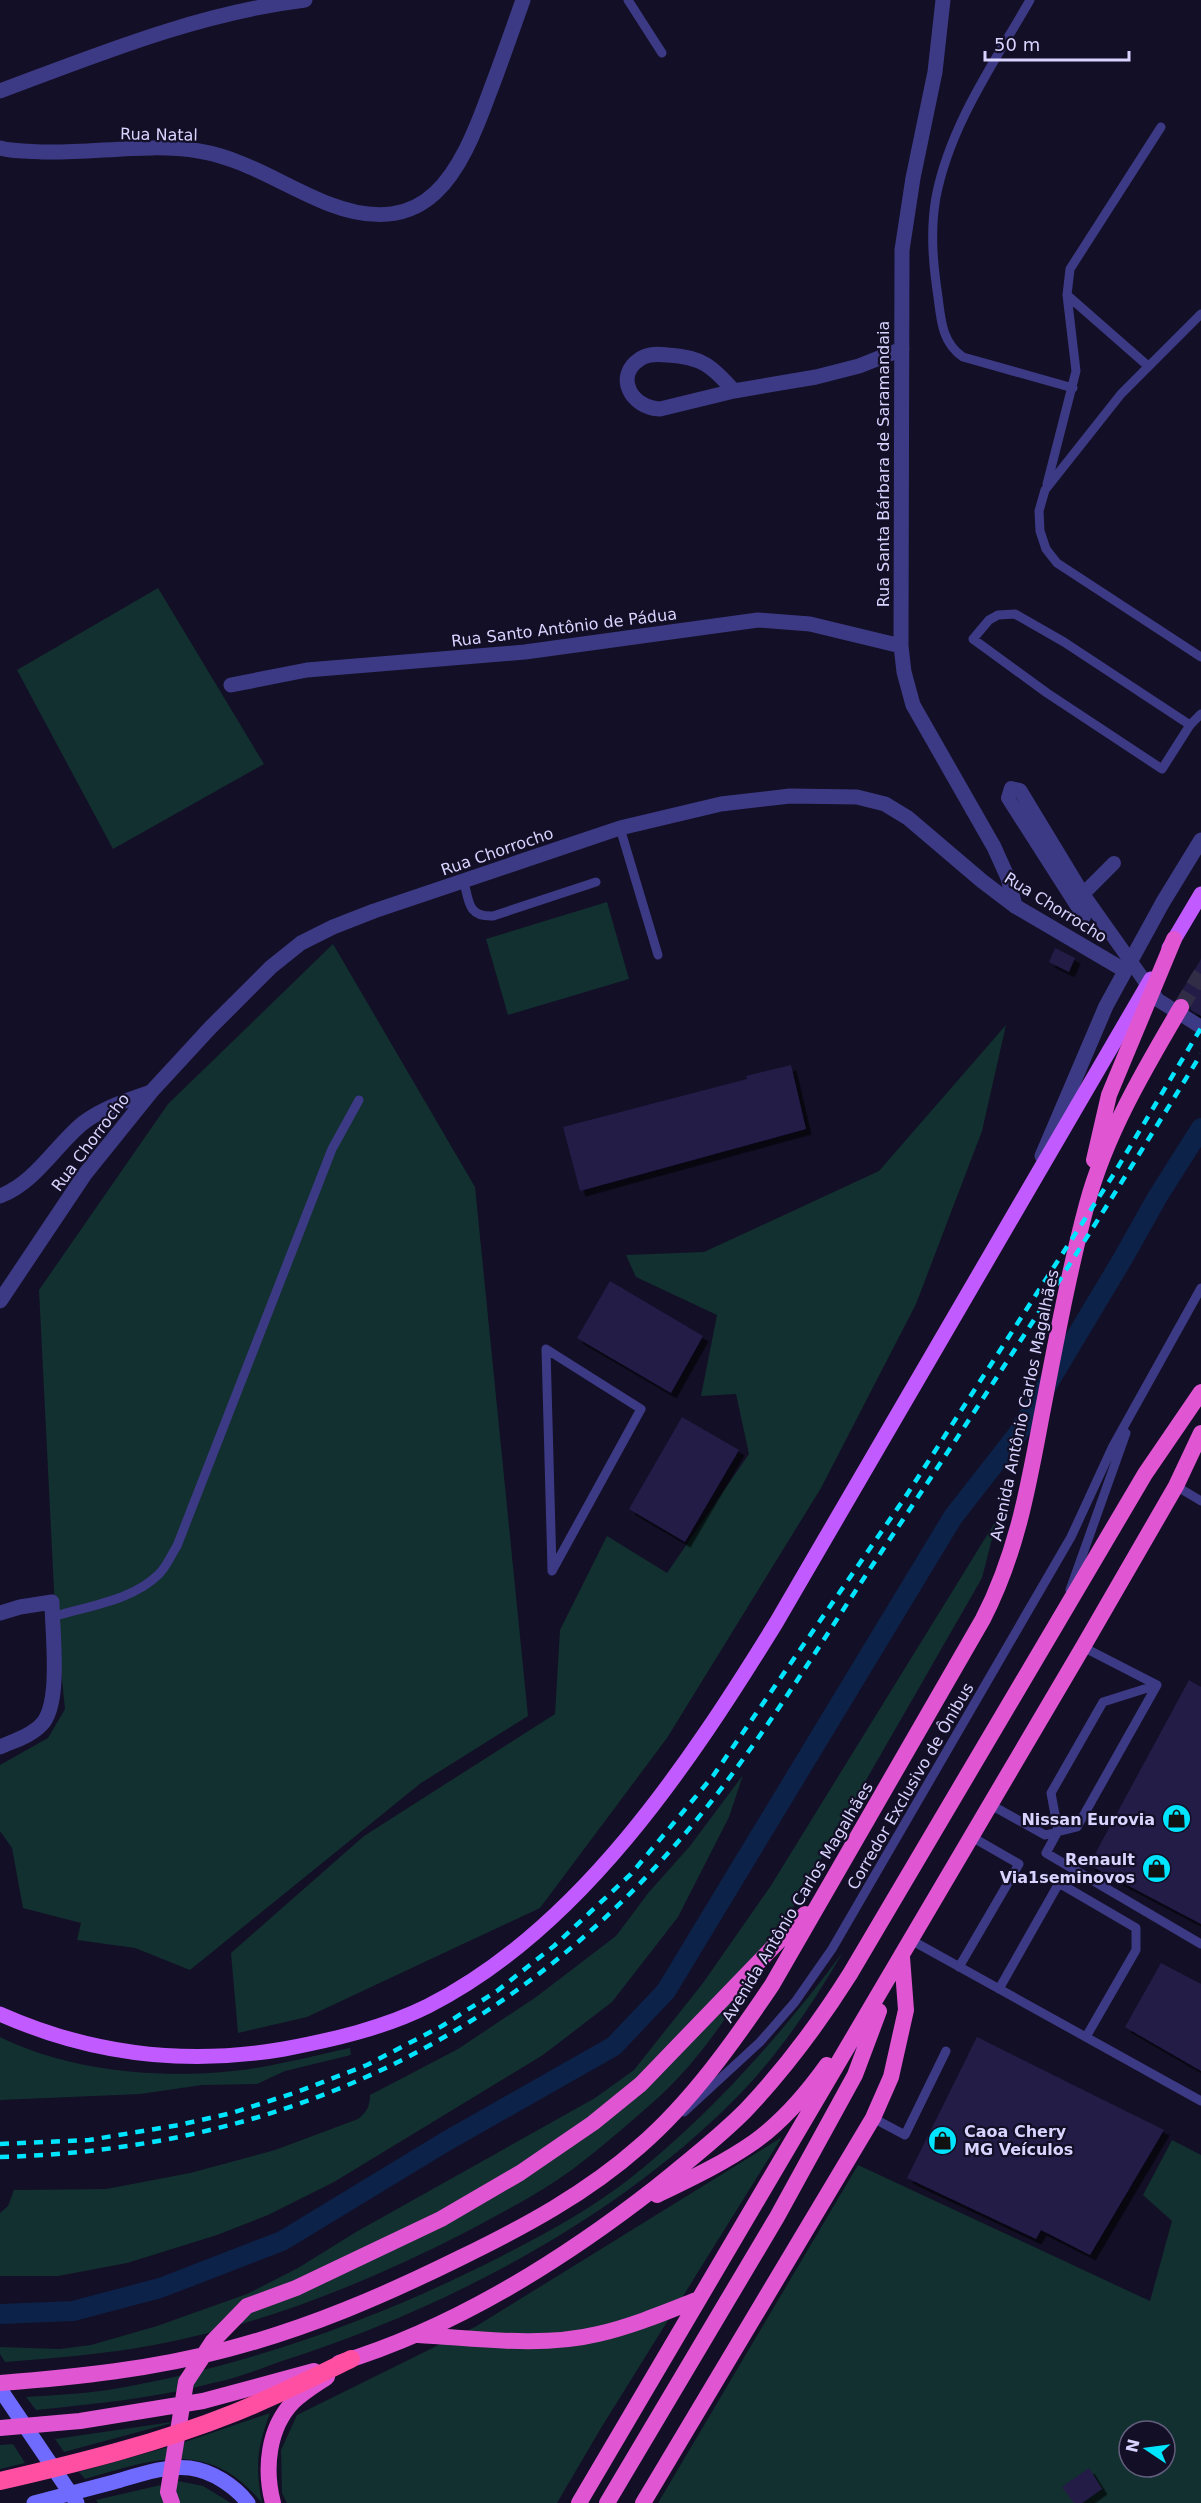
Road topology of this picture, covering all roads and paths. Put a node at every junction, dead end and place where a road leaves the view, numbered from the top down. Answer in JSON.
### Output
{"nodes":[{"id":1,"x":305,"y":0,"type":"edge"},
{"id":2,"x":523,"y":0,"type":"edge"},
{"id":3,"x":628,"y":0,"type":"edge"},
{"id":4,"x":944,"y":0,"type":"edge"},
{"id":5,"x":1030,"y":0,"type":"edge"},
{"id":6,"x":662,"y":53,"type":"dead end"},
{"id":7,"x":0,"y":91,"type":"edge"},
{"id":8,"x":1161,"y":127,"type":"dead end"},
{"id":9,"x":0,"y":148,"type":"edge"},
{"id":10,"x":1067,"y":295,"type":"junction"},
{"id":11,"x":1201,"y":314,"type":"edge"},
{"id":12,"x":902,"y":349,"type":"junction"},
{"id":13,"x":1148,"y":366,"type":"junction"},
{"id":14,"x":1074,"y":388,"type":"junction"},
{"id":15,"x":734,"y":391,"type":"junction"},
{"id":16,"x":1046,"y":490,"type":"junction"},
{"id":17,"x":901,"y":646,"type":"junction"},
{"id":18,"x":1201,"y":657,"type":"edge"},
{"id":19,"x":231,"y":685,"type":"dead end"},
{"id":20,"x":1201,"y":714,"type":"edge"},
{"id":21,"x":1190,"y":725,"type":"junction"},
{"id":22,"x":620,"y":828,"type":"junction"},
{"id":23,"x":1201,"y":840,"type":"edge"},
{"id":24,"x":1114,"y":863,"type":"dead end"},
{"id":25,"x":464,"y":882,"type":"junction"},
{"id":26,"x":596,"y":882,"type":"dead end"},
{"id":27,"x":1083,"y":894,"type":"junction"},
{"id":28,"x":1201,"y":894,"type":"edge"},
{"id":29,"x":1015,"y":906,"type":"junction"},
{"id":30,"x":1084,"y":917,"type":"dead end"},
{"id":31,"x":1174,"y":939,"type":"junction"},
{"id":32,"x":658,"y":955,"type":"dead end"},
{"id":33,"x":1124,"y":970,"type":"junction"},
{"id":34,"x":1181,"y":1007,"type":"tunnel mouth"},
{"id":35,"x":1201,"y":1027,"type":"edge"},
{"id":36,"x":151,"y":1092,"type":"junction"},
{"id":37,"x":359,"y":1100,"type":"dead end"},
{"id":38,"x":0,"y":1196,"type":"edge"},
{"id":39,"x":1024,"y":1198,"type":"junction"},
{"id":40,"x":1087,"y":1203,"type":"junction"},
{"id":41,"x":1201,"y":1288,"type":"edge"},
{"id":42,"x":0,"y":1301,"type":"edge"},
{"id":43,"x":546,"y":1349,"type":"joint"},
{"id":44,"x":1201,"y":1392,"type":"edge"},
{"id":45,"x":1142,"y":1395,"type":"junction"},
{"id":46,"x":1201,"y":1433,"type":"edge"},
{"id":47,"x":1176,"y":1486,"type":"junction"},
{"id":48,"x":1201,"y":1501,"type":"edge"},
{"id":49,"x":0,"y":1613,"type":"edge"},
{"id":50,"x":52,"y":1617,"type":"junction"},
{"id":51,"x":1060,"y":1618,"type":"junction"},
{"id":52,"x":1083,"y":1647,"type":"junction"},
{"id":53,"x":1157,"y":1684,"type":"junction"},
{"id":54,"x":0,"y":1747,"type":"edge"},
{"id":55,"x":991,"y":1804,"type":"junction"},
{"id":56,"x":1058,"y":1832,"type":"junction"},
{"id":57,"x":972,"y":1837,"type":"junction"},
{"id":58,"x":825,"y":1893,"type":"junction"},
{"id":59,"x":912,"y":1940,"type":"junction"},
{"id":60,"x":1201,"y":1944,"type":"edge"},
{"id":61,"x":902,"y":1957,"type":"junction"},
{"id":62,"x":959,"y":1967,"type":"junction"},
{"id":63,"x":888,"y":1980,"type":"junction"},
{"id":64,"x":999,"y":1989,"type":"junction"},
{"id":65,"x":0,"y":2014,"type":"edge"},
{"id":66,"x":1086,"y":2037,"type":"junction"},
{"id":67,"x":946,"y":2051,"type":"dead end"},
{"id":68,"x":1201,"y":2101,"type":"edge"},
{"id":69,"x":873,"y":2118,"type":"junction"},
{"id":70,"x":642,"y":2145,"type":"junction"},
{"id":71,"x":622,"y":2214,"type":"junction"},
{"id":72,"x":699,"y":2299,"type":"junction"},
{"id":73,"x":417,"y":2335,"type":"junction"},
{"id":74,"x":351,"y":2359,"type":"junction"},
{"id":75,"x":0,"y":2383,"type":"edge"},
{"id":76,"x":0,"y":2389,"type":"edge"},
{"id":77,"x":0,"y":2428,"type":"edge"},
{"id":78,"x":0,"y":2481,"type":"edge"},
{"id":79,"x":34,"y":2503,"type":"edge"},
{"id":80,"x":77,"y":2503,"type":"edge"},
{"id":81,"x":172,"y":2503,"type":"edge"},
{"id":82,"x":248,"y":2503,"type":"edge"},
{"id":83,"x":273,"y":2503,"type":"edge"},
{"id":84,"x":579,"y":2503,"type":"edge"},
{"id":85,"x":607,"y":2503,"type":"edge"},
{"id":86,"x":643,"y":2503,"type":"edge"}],
"edges":[{"from":1,"to":7,"type":"street"},
{"from":2,"to":9,"type":"street","name":"Rua Natal"},
{"from":3,"to":6,"type":"lane"},
{"from":4,"to":12,"type":"street","name":"Rua Santa Bárbara de Saramandaia"},
{"from":5,"to":14,"type":"lane"},
{"from":8,"to":10,"type":"lane"},
{"from":10,"to":13,"type":"lane"},
{"from":10,"to":14,"type":"lane"},
{"from":11,"to":13,"type":"lane"},
{"from":12,"to":15,"type":"street"},
{"from":12,"to":17,"type":"street","name":"Rua Santa Bárbara de Saramandaia"},
{"from":13,"to":16,"type":"lane"},
{"from":14,"to":16,"type":"lane"},
{"from":15,"to":15,"type":"street"},
{"from":16,"to":18,"type":"lane"},
{"from":17,"to":19,"type":"street","name":"Rua Santo Antônio de Pádua"},
{"from":17,"to":29,"type":"street","name":"Rua Santa Bárbara de Saramandaia"},
{"from":20,"to":21,"type":"lane"},
{"from":21,"to":21,"type":"lane"},
{"from":22,"to":25,"type":"street","name":"Rua Chorrocho"},
{"from":22,"to":29,"type":"street","name":"Rua Chorrocho"},
{"from":22,"to":32,"type":"lane"},
{"from":23,"to":33,"type":"street"},
{"from":24,"to":27,"type":"street"},
{"from":25,"to":26,"type":"lane"},
{"from":25,"to":36,"type":"street","name":"Rua Chorrocho"},
{"from":27,"to":30,"type":"street"},
{"from":27,"to":35,"type":"street"},
{"from":28,"to":31,"type":"main road"},
{"from":29,"to":33,"type":"street","name":"Rua Chorrocho"},
{"from":31,"to":39,"type":"main road"},
{"from":31,"to":40,"type":"highway"},
{"from":33,"to":39,"type":"street"},
{"from":34,"to":40,"type":"highway","name":"Avenida Antônio Carlos Magalhães"},
{"from":36,"to":38,"type":"street"},
{"from":36,"to":42,"type":"street","name":"Rua Chorrocho"},
{"from":37,"to":50,"type":"lane"},
{"from":39,"to":65,"type":"main road"},
{"from":40,"to":58,"type":"highway","name":"Avenida Antônio Carlos Magalhães"},
{"from":41,"to":45,"type":"lane","name":"Corredor Exclusivo de Ônibus"},
{"from":43,"to":43,"type":"lane"},
{"from":44,"to":51,"type":"highway"},
{"from":45,"to":51,"type":"lane","name":"Corredor Exclusivo de Ônibus"},
{"from":45,"to":70,"type":"lane","name":"Corredor Exclusivo de Ônibus"},
{"from":46,"to":47,"type":"highway"},
{"from":47,"to":48,"type":"lane"},
{"from":47,"to":52,"type":"highway"},
{"from":49,"to":50,"type":"street"},
{"from":50,"to":54,"type":"street"},
{"from":51,"to":71,"type":"highway"},
{"from":52,"to":53,"type":"lane"},
{"from":52,"to":55,"type":"highway"},
{"from":53,"to":56,"type":"lane"},
{"from":53,"to":56,"type":"lane"},
{"from":55,"to":56,"type":"lane"},
{"from":55,"to":57,"type":"highway"},
{"from":56,"to":60,"type":"lane"},
{"from":57,"to":59,"type":"highway"},
{"from":57,"to":62,"type":"lane"},
{"from":58,"to":70,"type":"highway","name":"Avenida Antônio Carlos Magalhães"},
{"from":58,"to":81,"type":"highway"},
{"from":59,"to":61,"type":"highway"},
{"from":59,"to":62,"type":"lane"},
{"from":61,"to":63,"type":"highway"},
{"from":61,"to":69,"type":"highway"},
{"from":62,"to":64,"type":"lane"},
{"from":63,"to":71,"type":"highway"},
{"from":63,"to":72,"type":"highway"},
{"from":63,"to":85,"type":"highway"},
{"from":64,"to":66,"type":"lane"},
{"from":64,"to":66,"type":"lane"},
{"from":66,"to":68,"type":"lane"},
{"from":67,"to":69,"type":"lane"},
{"from":69,"to":86,"type":"highway"},
{"from":70,"to":75,"type":"highway","name":"Avenida Antônio Carlos Magalhães"},
{"from":71,"to":73,"type":"highway"},
{"from":72,"to":73,"type":"highway"},
{"from":72,"to":84,"type":"highway"},
{"from":73,"to":74,"type":"highway"},
{"from":74,"to":77,"type":"highway"},
{"from":74,"to":78,"type":"highway"},
{"from":74,"to":83,"type":"highway"},
{"from":76,"to":80,"type":"main road"},
{"from":79,"to":82,"type":"main road"}]}
